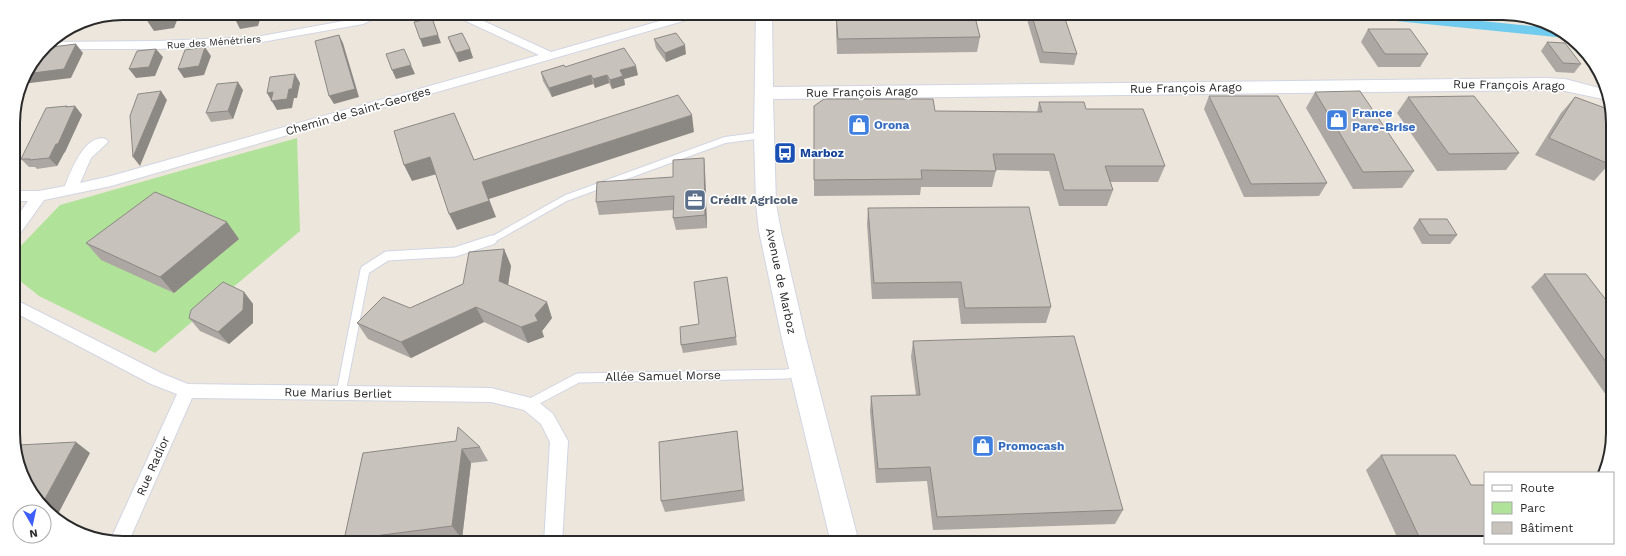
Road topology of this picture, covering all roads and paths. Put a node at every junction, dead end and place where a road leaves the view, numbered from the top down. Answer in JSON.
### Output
{"nodes":[{"id":1,"x":366,"y":20,"type":"edge"},
{"id":2,"x":472,"y":20,"type":"edge"},
{"id":3,"x":667,"y":20,"type":"edge"},
{"id":4,"x":764,"y":20,"type":"edge"},
{"id":5,"x":55,"y":46,"type":"edge"},
{"id":6,"x":550,"y":56,"type":"junction"},
{"id":7,"x":764,"y":93,"type":"junction"},
{"id":8,"x":1602,"y":94,"type":"edge"},
{"id":9,"x":764,"y":135,"type":"junction"},
{"id":10,"x":101,"y":142,"type":"dead end"},
{"id":11,"x":70,"y":190,"type":"junction"},
{"id":12,"x":20,"y":196,"type":"edge"},
{"id":13,"x":39,"y":196,"type":"junction"},
{"id":14,"x":20,"y":223,"type":"edge"},
{"id":15,"x":20,"y":308,"type":"edge"},
{"id":16,"x":802,"y":371,"type":"junction"},
{"id":17,"x":187,"y":391,"type":"junction"},
{"id":18,"x":341,"y":393,"type":"junction"},
{"id":19,"x":529,"y":404,"type":"junction"},
{"id":20,"x":121,"y":536,"type":"edge"},
{"id":21,"x":553,"y":536,"type":"edge"},
{"id":22,"x":843,"y":536,"type":"edge"}],
"edges":[{"from":1,"to":5,"type":"street","name":"Rue des Ménétriers"},
{"from":2,"to":6,"type":"street"},
{"from":3,"to":6,"type":"street","name":"Chemin de Saint-Georges"},
{"from":4,"to":7,"type":"street","name":"Avenue de Marboz"},
{"from":6,"to":11,"type":"street","name":"Chemin de Saint-Georges"},
{"from":7,"to":8,"type":"street","name":"Rue François Arago"},
{"from":7,"to":9,"type":"street","name":"Avenue de Marboz"},
{"from":9,"to":16,"type":"street","name":"Avenue de Marboz"},
{"from":9,"to":18,"type":"lane"},
{"from":10,"to":11,"type":"street"},
{"from":11,"to":13,"type":"street","name":"Chemin de Saint-Georges"},
{"from":12,"to":13,"type":"street","name":"Chemin de Saint-Georges"},
{"from":13,"to":14,"type":"street"},
{"from":15,"to":17,"type":"street","name":"Rue Marius Berliet"},
{"from":16,"to":19,"type":"lane","name":"Allée Samuel Morse"},
{"from":16,"to":22,"type":"street","name":"Avenue de Marboz"},
{"from":17,"to":18,"type":"street","name":"Rue Marius Berliet"},
{"from":17,"to":20,"type":"street","name":"Rue Radior"},
{"from":18,"to":19,"type":"street","name":"Rue Marius Berliet"},
{"from":19,"to":21,"type":"street","name":"Rue Marius Berliet"}]}
